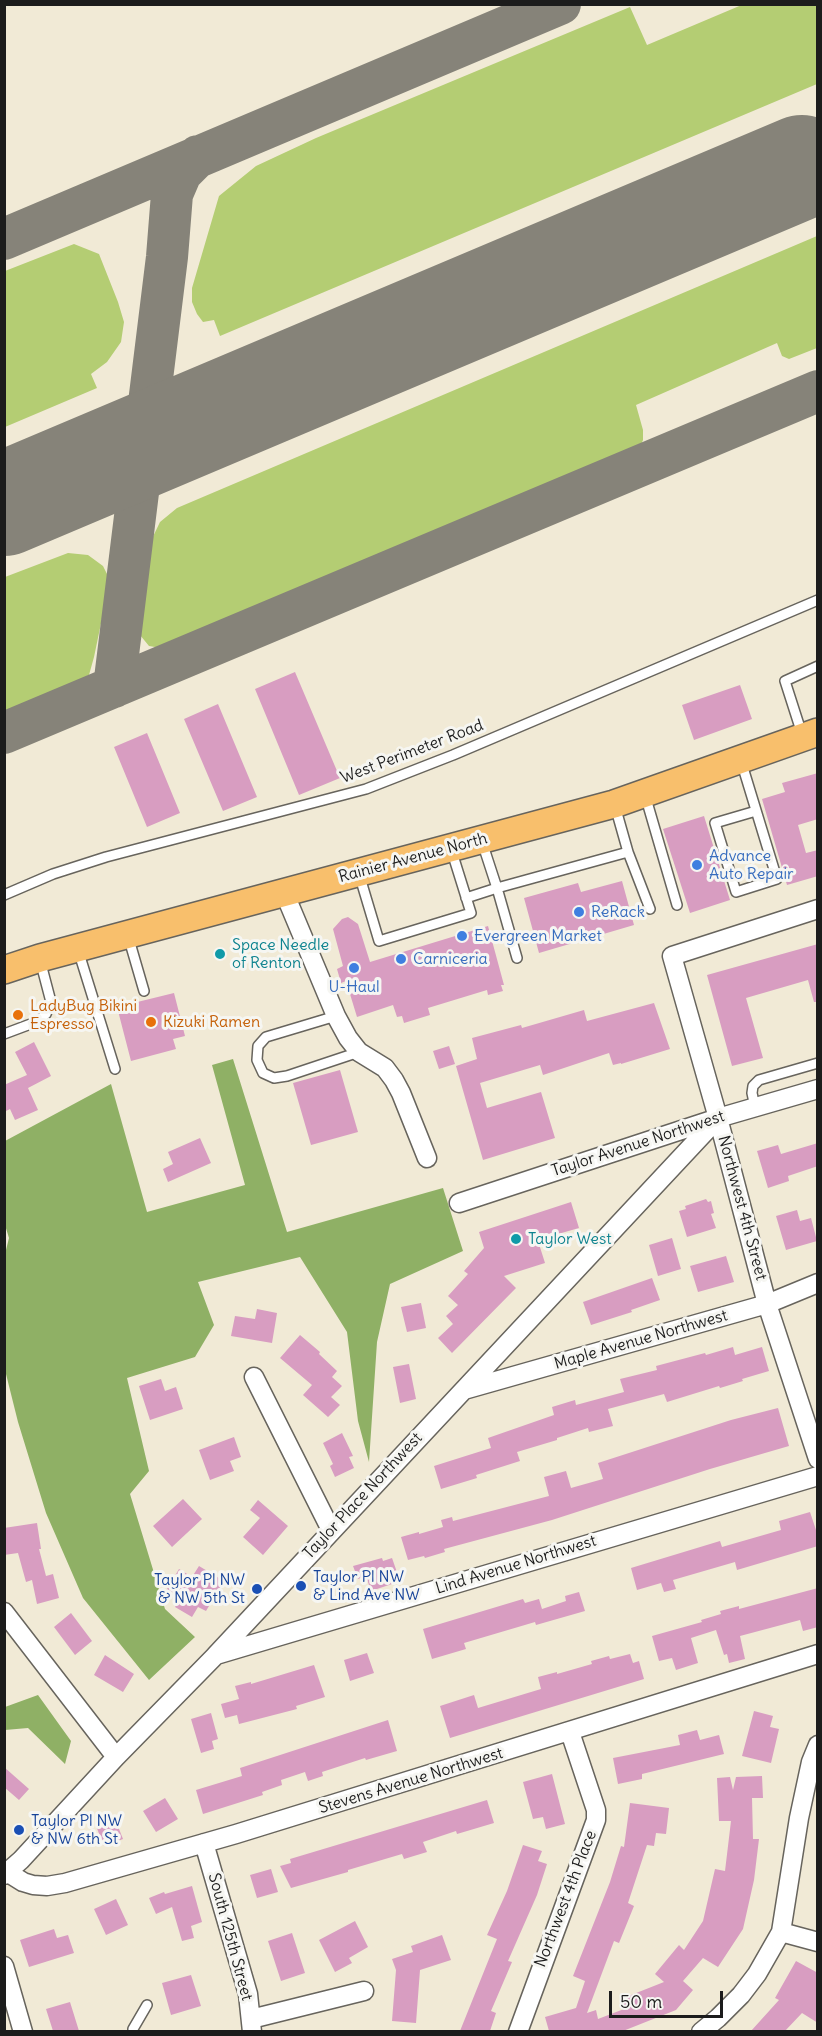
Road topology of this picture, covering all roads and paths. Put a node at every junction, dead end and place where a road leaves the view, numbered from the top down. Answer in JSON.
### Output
{"nodes":[{"id":1,"x":818,"y":600,"type":"edge"},
{"id":2,"x":818,"y":666,"type":"edge"},
{"id":3,"x":810,"y":734,"type":"edge"},
{"id":4,"x":740,"y":759,"type":"junction"},
{"id":5,"x":645,"y":793,"type":"junction"},
{"id":6,"x":614,"y":804,"type":"junction"},
{"id":7,"x":756,"y":811,"type":"junction"},
{"id":8,"x":481,"y":840,"type":"junction"},
{"id":9,"x":451,"y":848,"type":"junction"},
{"id":10,"x":628,"y":852,"type":"junction"},
{"id":11,"x":359,"y":872,"type":"junction"},
{"id":12,"x":497,"y":888,"type":"junction"},
{"id":13,"x":284,"y":892,"type":"junction"},
{"id":14,"x":4,"y":895,"type":"edge"},
{"id":15,"x":466,"y":897,"type":"junction"},
{"id":16,"x":677,"y":905,"type":"dead end"},
{"id":17,"x":650,"y":909,"type":"dead end"},
{"id":18,"x":818,"y":909,"type":"edge"},
{"id":19,"x":128,"y":934,"type":"junction"},
{"id":20,"x":77,"y":947,"type":"junction"},
{"id":21,"x":39,"y":957,"type":"junction"},
{"id":22,"x":517,"y":958,"type":"dead end"},
{"id":23,"x":4,"y":970,"type":"edge"},
{"id":24,"x":144,"y":991,"type":"dead end"},
{"id":25,"x":336,"y":1016,"type":"junction"},
{"id":26,"x":4,"y":1034,"type":"edge"},
{"id":27,"x":359,"y":1052,"type":"junction"},
{"id":28,"x":818,"y":1063,"type":"edge"},
{"id":29,"x":116,"y":1069,"type":"dead end"},
{"id":30,"x":818,"y":1089,"type":"edge"},
{"id":31,"x":755,"y":1107,"type":"junction"},
{"id":32,"x":718,"y":1118,"type":"junction"},
{"id":33,"x":427,"y":1158,"type":"dead end"},
{"id":34,"x":459,"y":1203,"type":"dead end"},
{"id":35,"x":818,"y":1283,"type":"edge"},
{"id":36,"x":767,"y":1304,"type":"junction"},
{"id":37,"x":254,"y":1377,"type":"dead end"},
{"id":38,"x":462,"y":1391,"type":"junction"},
{"id":39,"x":818,"y":1459,"type":"edge"},
{"id":40,"x":818,"y":1476,"type":"edge"},
{"id":41,"x":331,"y":1530,"type":"junction"},
{"id":42,"x":4,"y":1612,"type":"edge"},
{"id":43,"x":818,"y":1654,"type":"edge"},
{"id":44,"x":214,"y":1656,"type":"junction"},
{"id":45,"x":570,"y":1732,"type":"junction"},
{"id":46,"x":818,"y":1745,"type":"edge"},
{"id":47,"x":116,"y":1757,"type":"junction"},
{"id":48,"x":204,"y":1843,"type":"junction"},
{"id":49,"x":6,"y":1873,"type":"edge"},
{"id":50,"x":782,"y":1932,"type":"junction"},
{"id":51,"x":818,"y":1942,"type":"edge"},
{"id":52,"x":4,"y":1966,"type":"edge"},
{"id":53,"x":364,"y":1991,"type":"dead end"},
{"id":54,"x":147,"y":2005,"type":"dead end"},
{"id":55,"x":251,"y":2025,"type":"edge"},
{"id":56,"x":23,"y":2031,"type":"edge"},
{"id":57,"x":133,"y":2031,"type":"edge"},
{"id":58,"x":518,"y":2031,"type":"edge"},
{"id":59,"x":701,"y":2031,"type":"edge"}],
"edges":[{"from":1,"to":14,"type":"lane","name":"West Perimeter Road"},
{"from":2,"to":3,"type":"lane"},
{"from":3,"to":4,"type":"main road","name":"Rainier Avenue North"},
{"from":4,"to":5,"type":"main road","name":"Rainier Avenue North"},
{"from":4,"to":7,"type":"lane"},
{"from":5,"to":6,"type":"main road","name":"Rainier Avenue North"},
{"from":5,"to":16,"type":"lane"},
{"from":6,"to":8,"type":"main road","name":"Rainier Avenue North"},
{"from":6,"to":10,"type":"lane"},
{"from":7,"to":7,"type":"lane"},
{"from":8,"to":9,"type":"main road","name":"Rainier Avenue North"},
{"from":8,"to":12,"type":"lane"},
{"from":9,"to":11,"type":"main road","name":"Rainier Avenue North"},
{"from":9,"to":15,"type":"lane"},
{"from":10,"to":12,"type":"lane"},
{"from":10,"to":17,"type":"lane"},
{"from":11,"to":13,"type":"main road","name":"Rainier Avenue North"},
{"from":11,"to":15,"type":"lane"},
{"from":12,"to":15,"type":"lane"},
{"from":12,"to":22,"type":"lane"},
{"from":13,"to":19,"type":"main road","name":"Rainier Avenue North"},
{"from":13,"to":25,"type":"street"},
{"from":18,"to":32,"type":"street","name":"Northwest 4th Street"},
{"from":19,"to":20,"type":"main road","name":"Rainier Avenue North"},
{"from":19,"to":24,"type":"lane"},
{"from":20,"to":21,"type":"main road","name":"Rainier Avenue North"},
{"from":20,"to":29,"type":"lane"},
{"from":21,"to":23,"type":"main road","name":"Rainier Avenue North"},
{"from":21,"to":26,"type":"lane"},
{"from":25,"to":27,"type":"street"},
{"from":25,"to":27,"type":"lane"},
{"from":27,"to":33,"type":"street"},
{"from":28,"to":31,"type":"lane"},
{"from":30,"to":31,"type":"street","name":"Taylor Avenue Northwest"},
{"from":31,"to":32,"type":"street","name":"Taylor Avenue Northwest"},
{"from":32,"to":34,"type":"street","name":"Taylor Avenue Northwest"},
{"from":32,"to":36,"type":"street","name":"Northwest 4th Street"},
{"from":32,"to":38,"type":"street","name":"Taylor Place Northwest"},
{"from":35,"to":36,"type":"street","name":"Maple Avenue Northwest"},
{"from":36,"to":38,"type":"street","name":"Maple Avenue Northwest"},
{"from":36,"to":39,"type":"street","name":"Northwest 4th Street"},
{"from":37,"to":41,"type":"street"},
{"from":38,"to":41,"type":"street","name":"Taylor Place Northwest"},
{"from":40,"to":44,"type":"street","name":"Lind Avenue Northwest"},
{"from":41,"to":44,"type":"street","name":"Taylor Place Northwest"},
{"from":42,"to":47,"type":"street"},
{"from":43,"to":45,"type":"street","name":"Stevens Avenue Northwest"},
{"from":44,"to":47,"type":"street","name":"Taylor Place Northwest"},
{"from":45,"to":48,"type":"street","name":"Stevens Avenue Northwest"},
{"from":45,"to":58,"type":"street","name":"Northwest 4th Place"},
{"from":46,"to":50,"type":"street"},
{"from":47,"to":49,"type":"street","name":"Taylor Place Northwest"},
{"from":48,"to":49,"type":"street","name":"Stevens Avenue Northwest"},
{"from":48,"to":55,"type":"street","name":"South 125th Street"},
{"from":50,"to":51,"type":"street"},
{"from":50,"to":59,"type":"street"},
{"from":52,"to":56,"type":"street"},
{"from":53,"to":55,"type":"street"},
{"from":54,"to":57,"type":"lane"}]}
